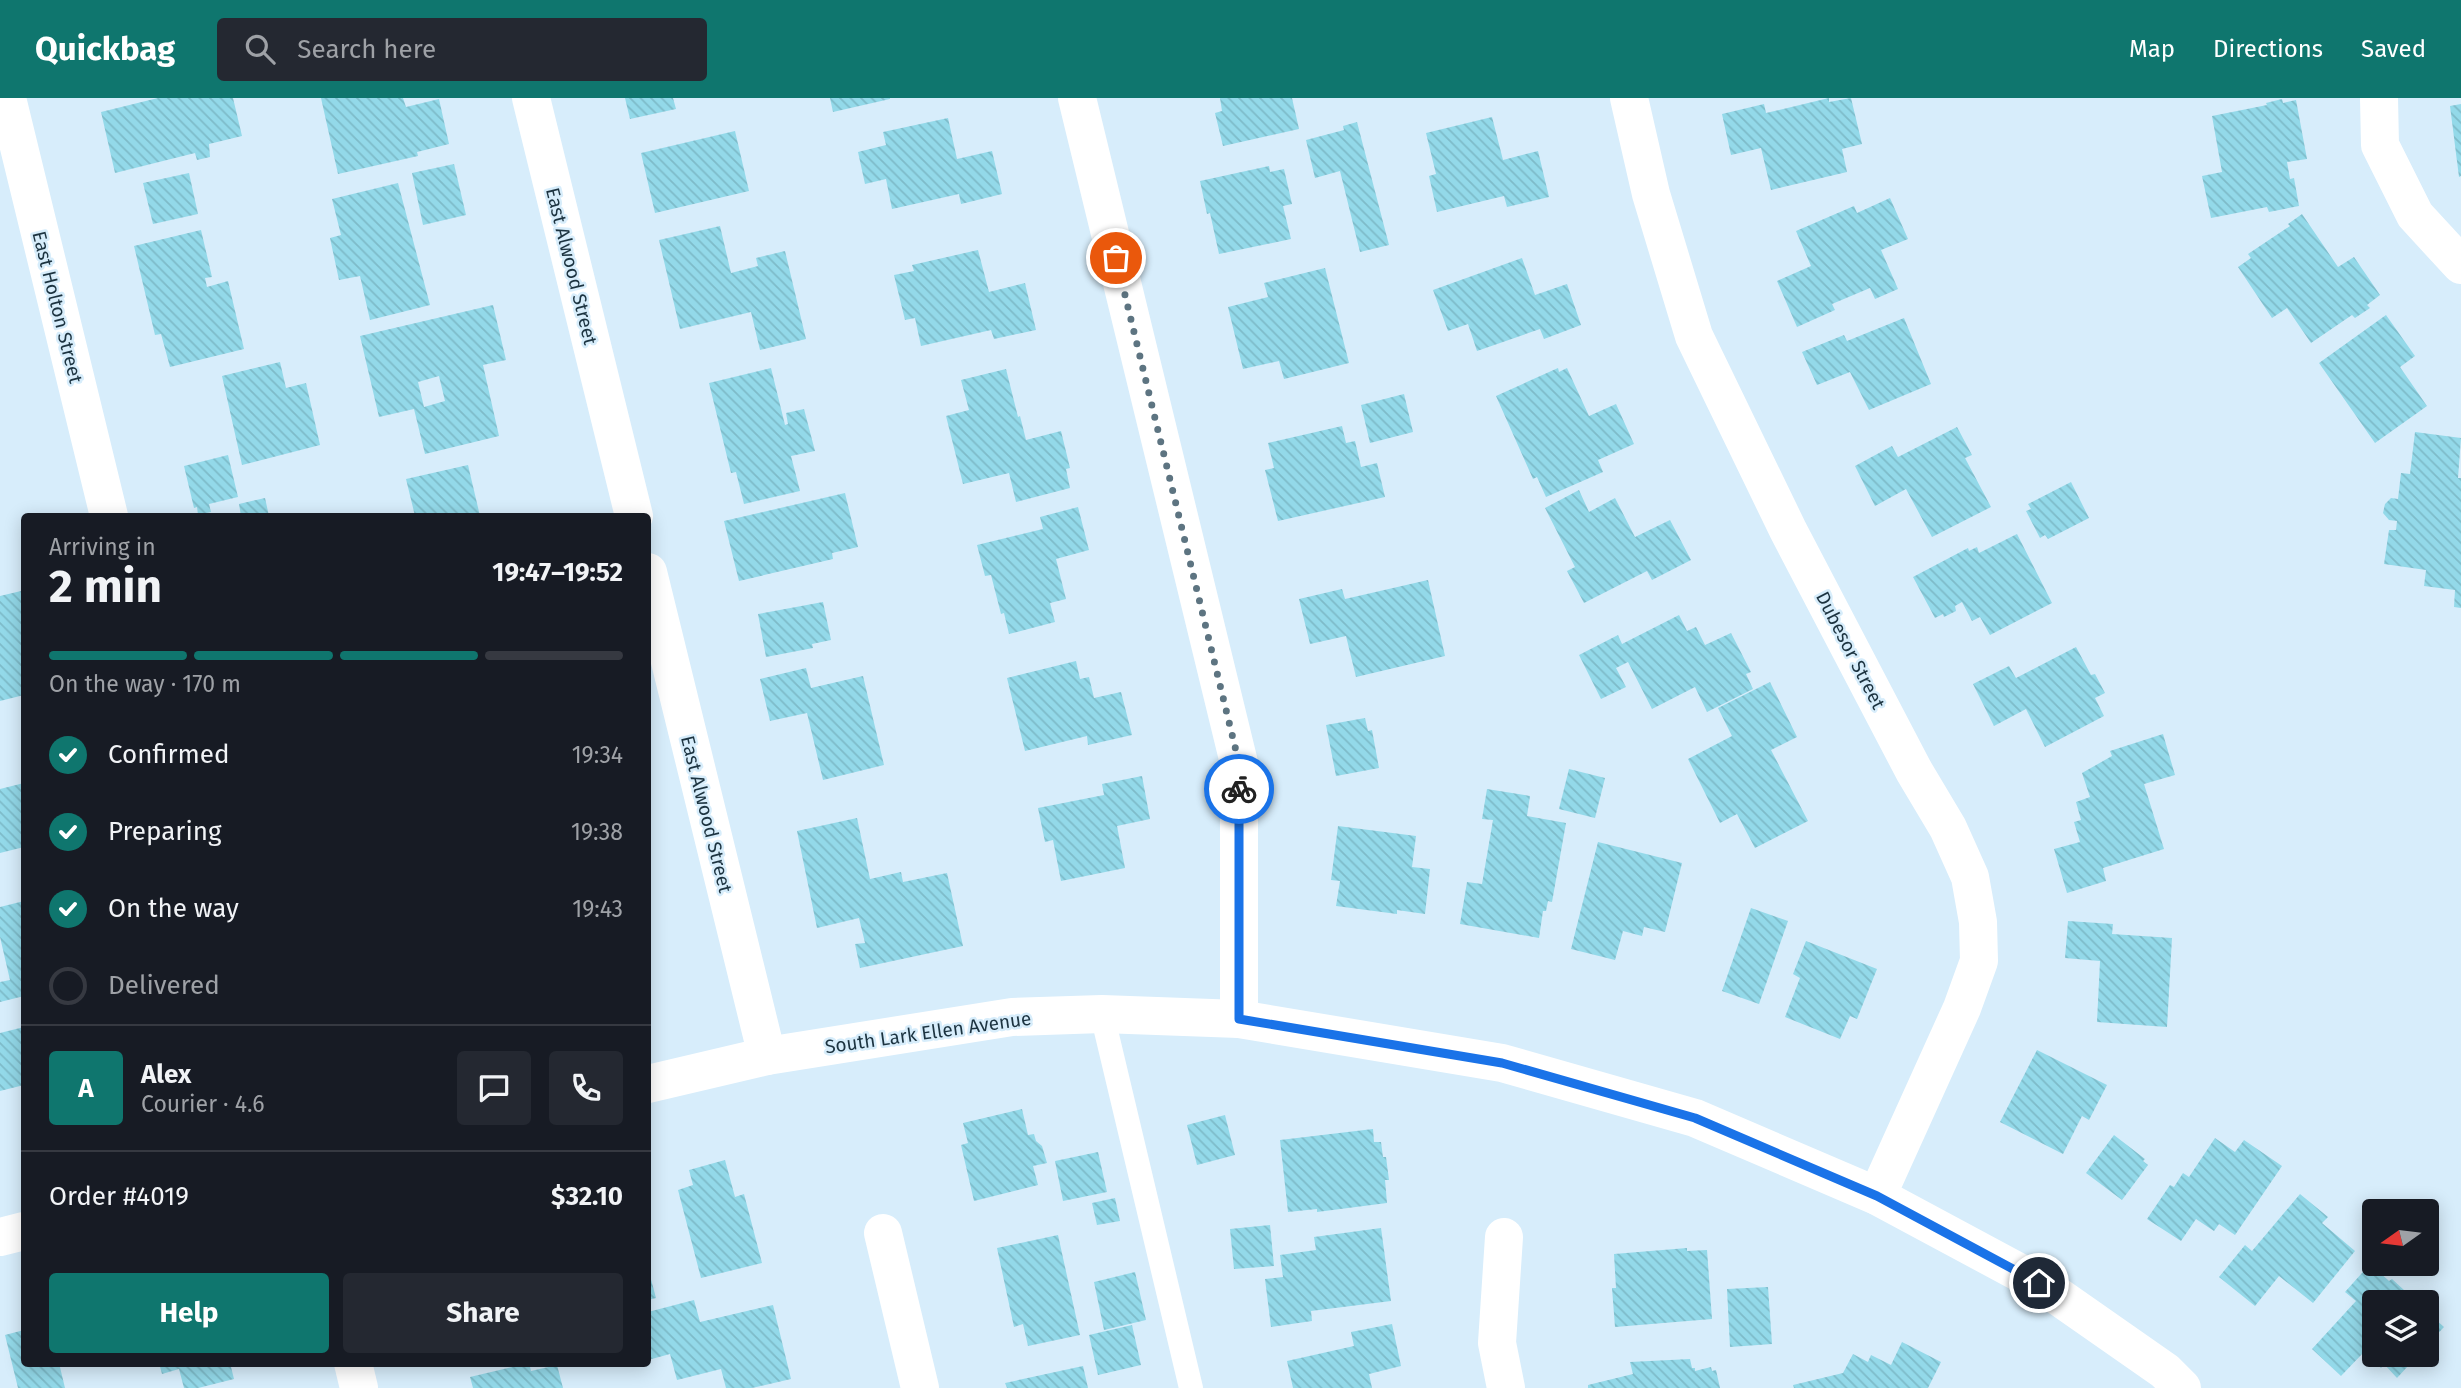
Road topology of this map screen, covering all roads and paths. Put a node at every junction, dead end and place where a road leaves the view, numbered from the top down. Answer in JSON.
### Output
{"nodes":[{"id":1,"x":7,"y":98,"type":"edge"},
{"id":2,"x":531,"y":98,"type":"edge"},
{"id":3,"x":1077,"y":98,"type":"edge"},
{"id":4,"x":1629,"y":98,"type":"edge"},
{"id":5,"x":2379,"y":98,"type":"edge"},
{"id":6,"x":2461,"y":265,"type":"edge"},
{"id":7,"x":108,"y":513,"type":"edge"},
{"id":8,"x":633,"y":513,"type":"edge"},
{"id":9,"x":651,"y":584,"type":"edge"},
{"id":10,"x":1102,"y":1014,"type":"junction"},
{"id":11,"x":1239,"y":1019,"type":"junction"},
{"id":12,"x":767,"y":1056,"type":"junction"},
{"id":13,"x":651,"y":1083,"type":"edge"},
{"id":14,"x":1877,"y":1196,"type":"junction"},
{"id":15,"x":21,"y":1232,"type":"edge"},
{"id":16,"x":883,"y":1233,"type":"dead end"},
{"id":17,"x":0,"y":1237,"type":"edge"},
{"id":18,"x":1504,"y":1237,"type":"dead end"},
{"id":19,"x":354,"y":1367,"type":"edge"},
{"id":20,"x":359,"y":1388,"type":"edge"},
{"id":21,"x":920,"y":1388,"type":"edge"},
{"id":22,"x":1191,"y":1388,"type":"edge"},
{"id":23,"x":1506,"y":1388,"type":"edge"},
{"id":24,"x":2182,"y":1388,"type":"edge"}],
"edges":[{"from":1,"to":7,"type":"street","name":"East Holton Street"},
{"from":2,"to":8,"type":"street","name":"East Alwood Street"},
{"from":3,"to":11,"type":"street"},
{"from":4,"to":14,"type":"street","name":"Dubesor Street"},
{"from":5,"to":6,"type":"street"},
{"from":9,"to":12,"type":"street","name":"East Alwood Street"},
{"from":10,"to":11,"type":"street","name":"South Lark Ellen Avenue"},
{"from":10,"to":12,"type":"street","name":"South Lark Ellen Avenue"},
{"from":10,"to":22,"type":"lane"},
{"from":11,"to":14,"type":"street","name":"South Lark Ellen Avenue"},
{"from":12,"to":13,"type":"street","name":"South Lark Ellen Avenue"},
{"from":14,"to":24,"type":"street","name":"South Lark Ellen Avenue"},
{"from":15,"to":17,"type":"street"},
{"from":16,"to":21,"type":"street"},
{"from":18,"to":23,"type":"street"},
{"from":19,"to":20,"type":"street"}]}
